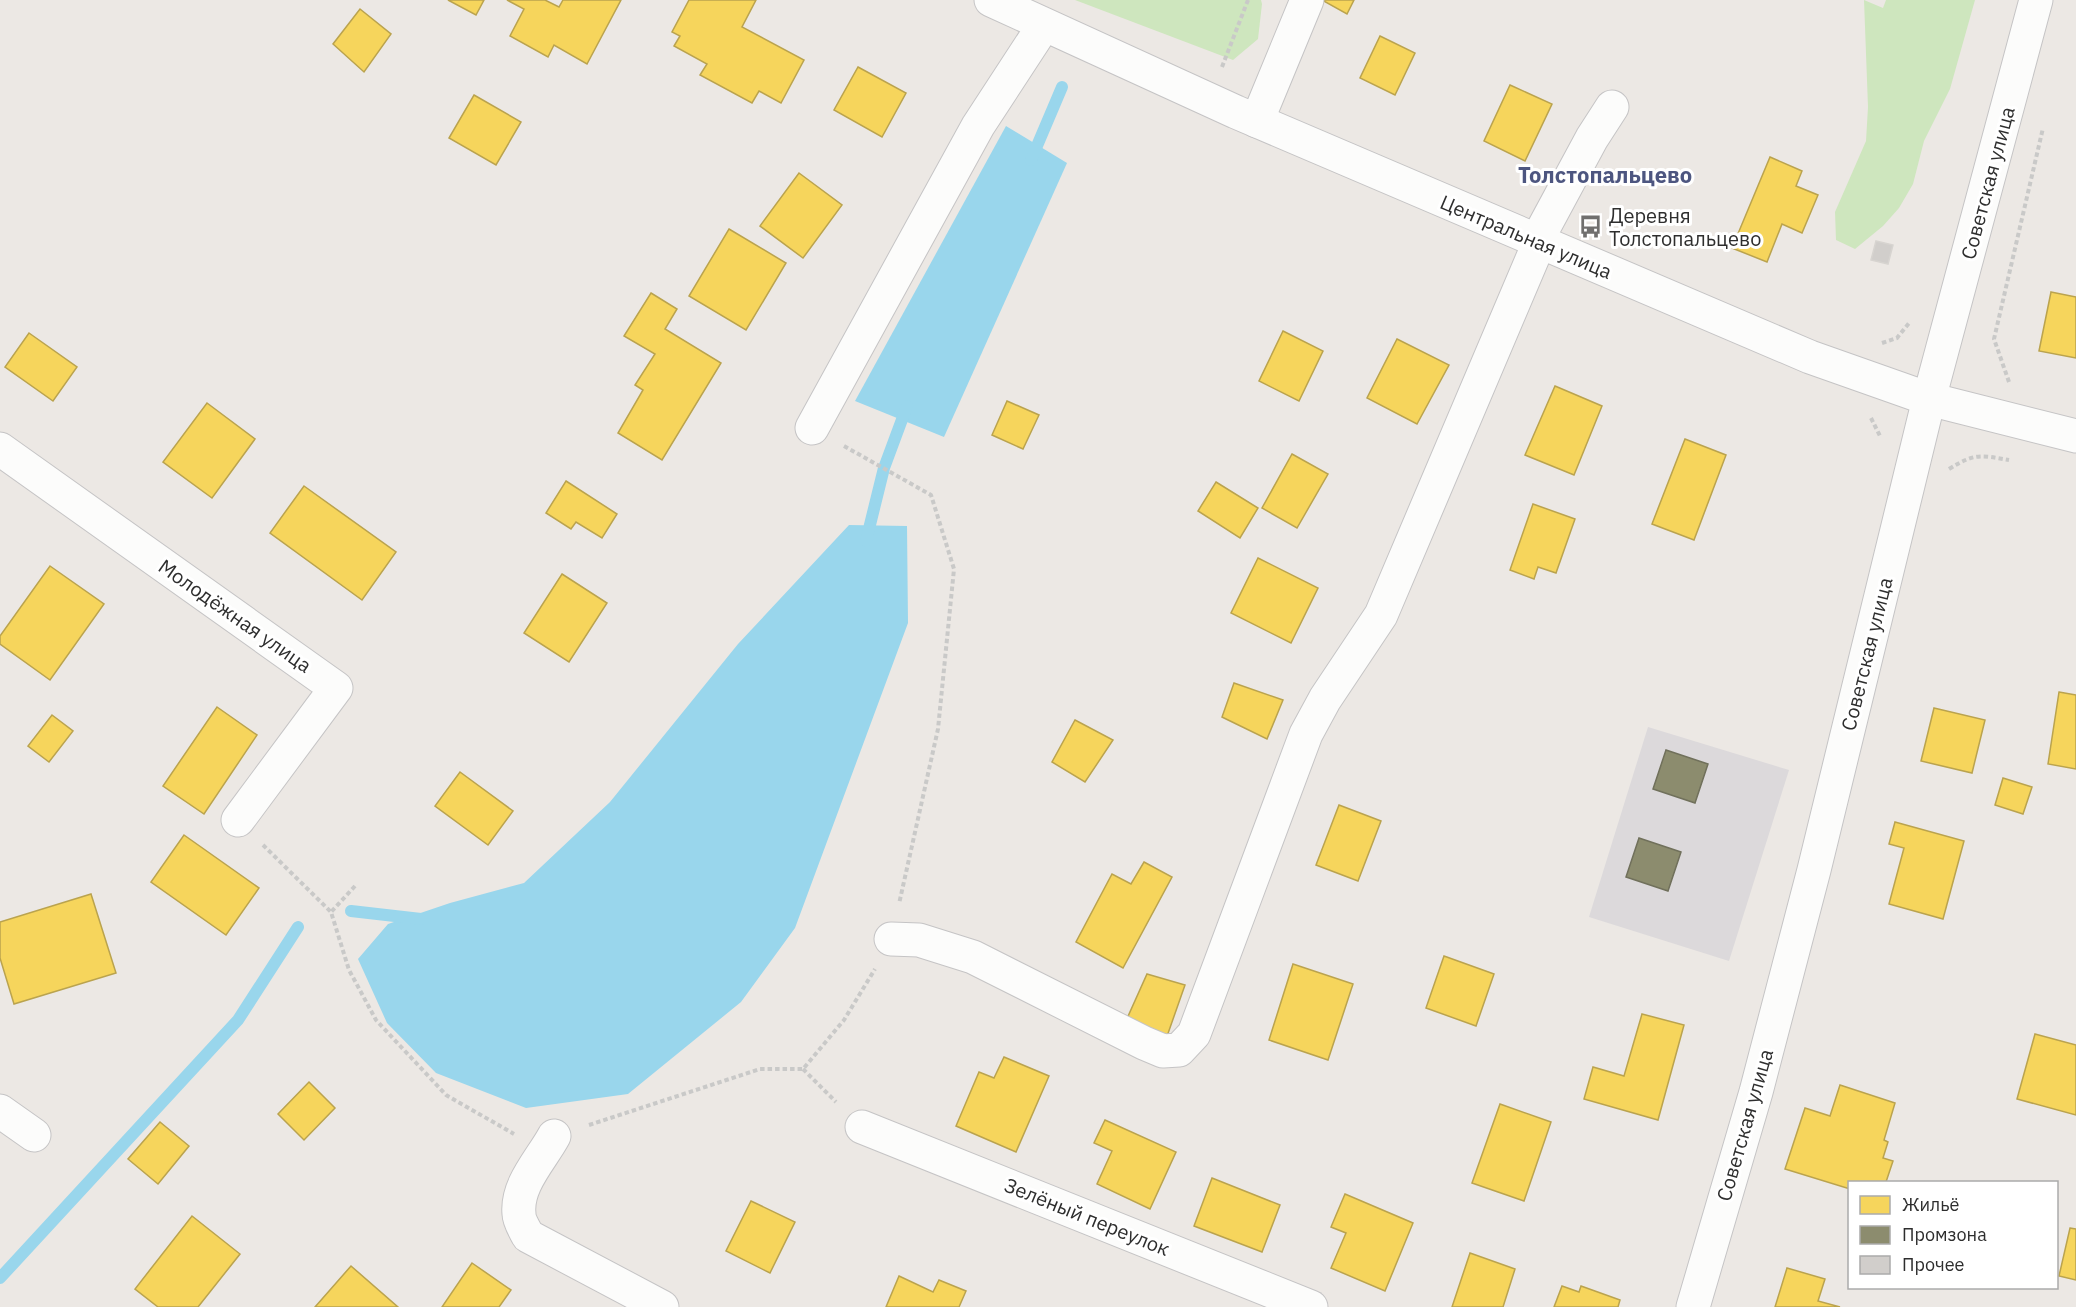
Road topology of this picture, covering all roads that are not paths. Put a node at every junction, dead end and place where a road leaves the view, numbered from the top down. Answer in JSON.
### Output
{"nodes":[{"id":1,"x":991,"y":0,"type":"edge"},
{"id":2,"x":1306,"y":0,"type":"edge"},
{"id":3,"x":2036,"y":0,"type":"edge"},
{"id":4,"x":1044,"y":25,"type":"junction"},
{"id":5,"x":1612,"y":107,"type":"dead end"},
{"id":6,"x":1261,"y":111,"type":"junction"},
{"id":7,"x":1537,"y":243,"type":"junction"},
{"id":8,"x":1929,"y":399,"type":"junction"},
{"id":9,"x":812,"y":428,"type":"road end"},
{"id":10,"x":2076,"y":436,"type":"edge"},
{"id":11,"x":0,"y":449,"type":"edge"},
{"id":12,"x":238,"y":820,"type":"road end"},
{"id":13,"x":891,"y":939,"type":"road end"},
{"id":14,"x":0,"y":1111,"type":"edge"},
{"id":15,"x":862,"y":1127,"type":"road end"},
{"id":16,"x":34,"y":1135,"type":"dead end"},
{"id":17,"x":554,"y":1136,"type":"road end"},
{"id":18,"x":662,"y":1307,"type":"edge"},
{"id":19,"x":1311,"y":1307,"type":"edge"},
{"id":20,"x":1693,"y":1307,"type":"edge"}],
"edges":[{"from":1,"to":4,"type":"street","name":"Центральная улица"},
{"from":2,"to":6,"type":"street"},
{"from":3,"to":8,"type":"street","name":"Советская улица"},
{"from":4,"to":6,"type":"street","name":"Центральная улица"},
{"from":4,"to":9,"type":"street"},
{"from":5,"to":7,"type":"street"},
{"from":6,"to":7,"type":"street","name":"Центральная улица"},
{"from":7,"to":8,"type":"street","name":"Центральная улица"},
{"from":7,"to":13,"type":"street"},
{"from":8,"to":10,"type":"street","name":"Центральная улица"},
{"from":8,"to":20,"type":"street","name":"Советская улица"},
{"from":11,"to":12,"type":"street","name":"Молодёжная улица"},
{"from":14,"to":16,"type":"street"},
{"from":15,"to":19,"type":"street","name":"Зелёный переулок"},
{"from":17,"to":18,"type":"street"}]}
